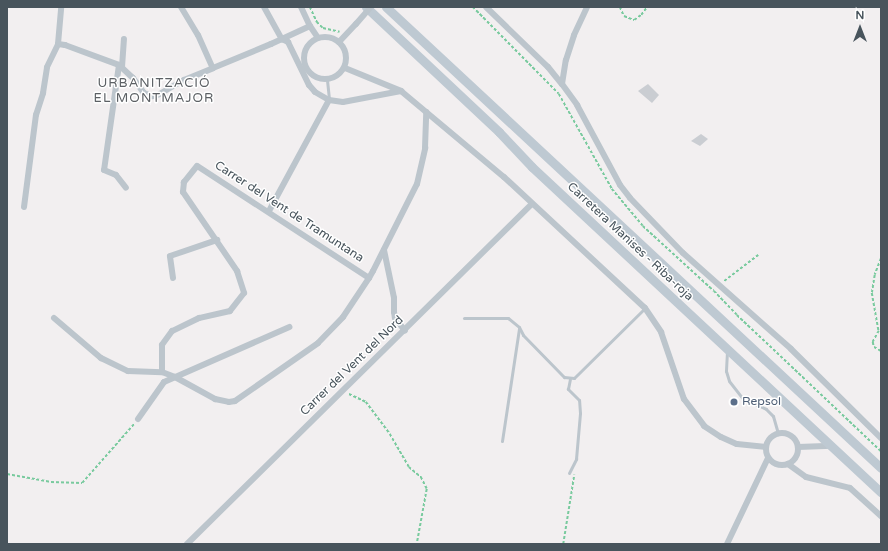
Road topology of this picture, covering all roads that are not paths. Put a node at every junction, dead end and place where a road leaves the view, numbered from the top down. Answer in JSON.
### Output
{"nodes":[{"id":1,"x":61,"y":7,"type":"edge"},
{"id":2,"x":180,"y":7,"type":"edge"},
{"id":3,"x":264,"y":7,"type":"edge"},
{"id":4,"x":301,"y":7,"type":"edge"},
{"id":5,"x":366,"y":7,"type":"edge"},
{"id":6,"x":371,"y":7,"type":"edge"},
{"id":7,"x":386,"y":7,"type":"edge"},
{"id":8,"x":486,"y":7,"type":"edge"},
{"id":9,"x":587,"y":7,"type":"edge"},
{"id":10,"x":310,"y":26,"type":"junction"},
{"id":11,"x":318,"y":38,"type":"junction"},
{"id":12,"x":282,"y":39,"type":"junction"},
{"id":13,"x":124,"y":40,"type":"dead end"},
{"id":14,"x":339,"y":42,"type":"junction"},
{"id":15,"x":58,"y":44,"type":"junction"},
{"id":16,"x":120,"y":66,"type":"junction"},
{"id":17,"x":213,"y":68,"type":"junction"},
{"id":18,"x":344,"y":68,"type":"junction"},
{"id":19,"x":327,"y":80,"type":"junction"},
{"id":20,"x":562,"y":84,"type":"junction"},
{"id":21,"x":401,"y":91,"type":"junction"},
{"id":22,"x":329,"y":100,"type":"junction"},
{"id":23,"x":426,"y":112,"type":"junction"},
{"id":24,"x":126,"y":188,"type":"dead end"},
{"id":25,"x":532,"y":204,"type":"junction"},
{"id":26,"x":24,"y":207,"type":"dead end"},
{"id":27,"x":269,"y":211,"type":"junction"},
{"id":28,"x":217,"y":240,"type":"junction"},
{"id":29,"x":384,"y":250,"type":"junction"},
{"id":30,"x":173,"y":278,"type":"dead end"},
{"id":31,"x":369,"y":278,"type":"junction"},
{"id":32,"x":645,"y":308,"type":"junction"},
{"id":33,"x":54,"y":318,"type":"dead end"},
{"id":34,"x":464,"y":318,"type":"dead end"},
{"id":35,"x":289,"y":327,"type":"dead end"},
{"id":36,"x":519,"y":327,"type":"junction"},
{"id":37,"x":405,"y":331,"type":"junction"},
{"id":38,"x":727,"y":348,"type":"junction"},
{"id":39,"x":162,"y":372,"type":"junction"},
{"id":40,"x":175,"y":377,"type":"junction"},
{"id":41,"x":570,"y":379,"type":"junction"},
{"id":42,"x":138,"y":419,"type":"road end"},
{"id":43,"x":778,"y":434,"type":"junction"},
{"id":44,"x":881,"y":438,"type":"edge"},
{"id":45,"x":502,"y":441,"type":"dead end"},
{"id":46,"x":832,"y":446,"type":"junction"},
{"id":47,"x":766,"y":447,"type":"junction"},
{"id":48,"x":798,"y":447,"type":"junction"},
{"id":49,"x":768,"y":458,"type":"junction"},
{"id":50,"x":788,"y":464,"type":"junction"},
{"id":51,"x":881,"y":468,"type":"edge"},
{"id":52,"x":569,"y":474,"type":"dead end"},
{"id":53,"x":881,"y":492,"type":"edge"},
{"id":54,"x":881,"y":516,"type":"edge"},
{"id":55,"x":187,"y":544,"type":"edge"},
{"id":56,"x":728,"y":544,"type":"edge"}],
"edges":[{"from":1,"to":15,"type":"street"},
{"from":2,"to":17,"type":"street"},
{"from":3,"to":12,"type":"street"},
{"from":4,"to":10,"type":"street"},
{"from":5,"to":38,"type":"main road","name":"Carretera Manises - Riba-roja"},
{"from":6,"to":14,"type":"street","bridge":true},
{"from":7,"to":51,"type":"main road","name":"Carretera Manises - Riba-roja"},
{"from":8,"to":20,"type":"street"},
{"from":9,"to":20,"type":"street"},
{"from":10,"to":11,"type":"street"},
{"from":10,"to":12,"type":"street"},
{"from":11,"to":14,"type":"street"},
{"from":11,"to":19,"type":"street"},
{"from":12,"to":17,"type":"street"},
{"from":12,"to":22,"type":"street"},
{"from":13,"to":16,"type":"street"},
{"from":14,"to":18,"type":"street"},
{"from":15,"to":16,"type":"street"},
{"from":15,"to":26,"type":"street"},
{"from":16,"to":17,"type":"street"},
{"from":16,"to":24,"type":"street"},
{"from":18,"to":19,"type":"street"},
{"from":18,"to":21,"type":"street"},
{"from":19,"to":22,"type":"lane"},
{"from":20,"to":44,"type":"street"},
{"from":21,"to":22,"type":"street"},
{"from":21,"to":23,"type":"street"},
{"from":22,"to":27,"type":"street"},
{"from":23,"to":25,"type":"street"},
{"from":23,"to":29,"type":"street"},
{"from":25,"to":32,"type":"street"},
{"from":25,"to":37,"type":"street","name":"Carrer del Vent del Nord"},
{"from":27,"to":28,"type":"street","name":"Carrer del Vent de Tramuntana"},
{"from":27,"to":31,"type":"street","name":"Carrer del Vent de Tramuntana"},
{"from":28,"to":30,"type":"street"},
{"from":28,"to":39,"type":"street"},
{"from":29,"to":31,"type":"street"},
{"from":29,"to":37,"type":"street"},
{"from":31,"to":40,"type":"street"},
{"from":32,"to":41,"type":"lane"},
{"from":32,"to":47,"type":"street"},
{"from":33,"to":39,"type":"street"},
{"from":34,"to":36,"type":"lane"},
{"from":35,"to":40,"type":"street"},
{"from":36,"to":41,"type":"lane"},
{"from":36,"to":45,"type":"lane"},
{"from":37,"to":55,"type":"street","name":"Carrer del Vent del Nord"},
{"from":38,"to":43,"type":"lane"},
{"from":38,"to":46,"type":"main road","name":"Carretera Manises - Riba-roja"},
{"from":39,"to":40,"type":"street"},
{"from":40,"to":42,"type":"street"},
{"from":41,"to":52,"type":"lane"},
{"from":43,"to":47,"type":"street"},
{"from":43,"to":48,"type":"street"},
{"from":46,"to":48,"type":"street"},
{"from":46,"to":53,"type":"main road","name":"Carretera Manises - Riba-roja"},
{"from":47,"to":49,"type":"street"},
{"from":48,"to":50,"type":"street"},
{"from":49,"to":50,"type":"street"},
{"from":49,"to":56,"type":"street"},
{"from":50,"to":54,"type":"street"}]}
